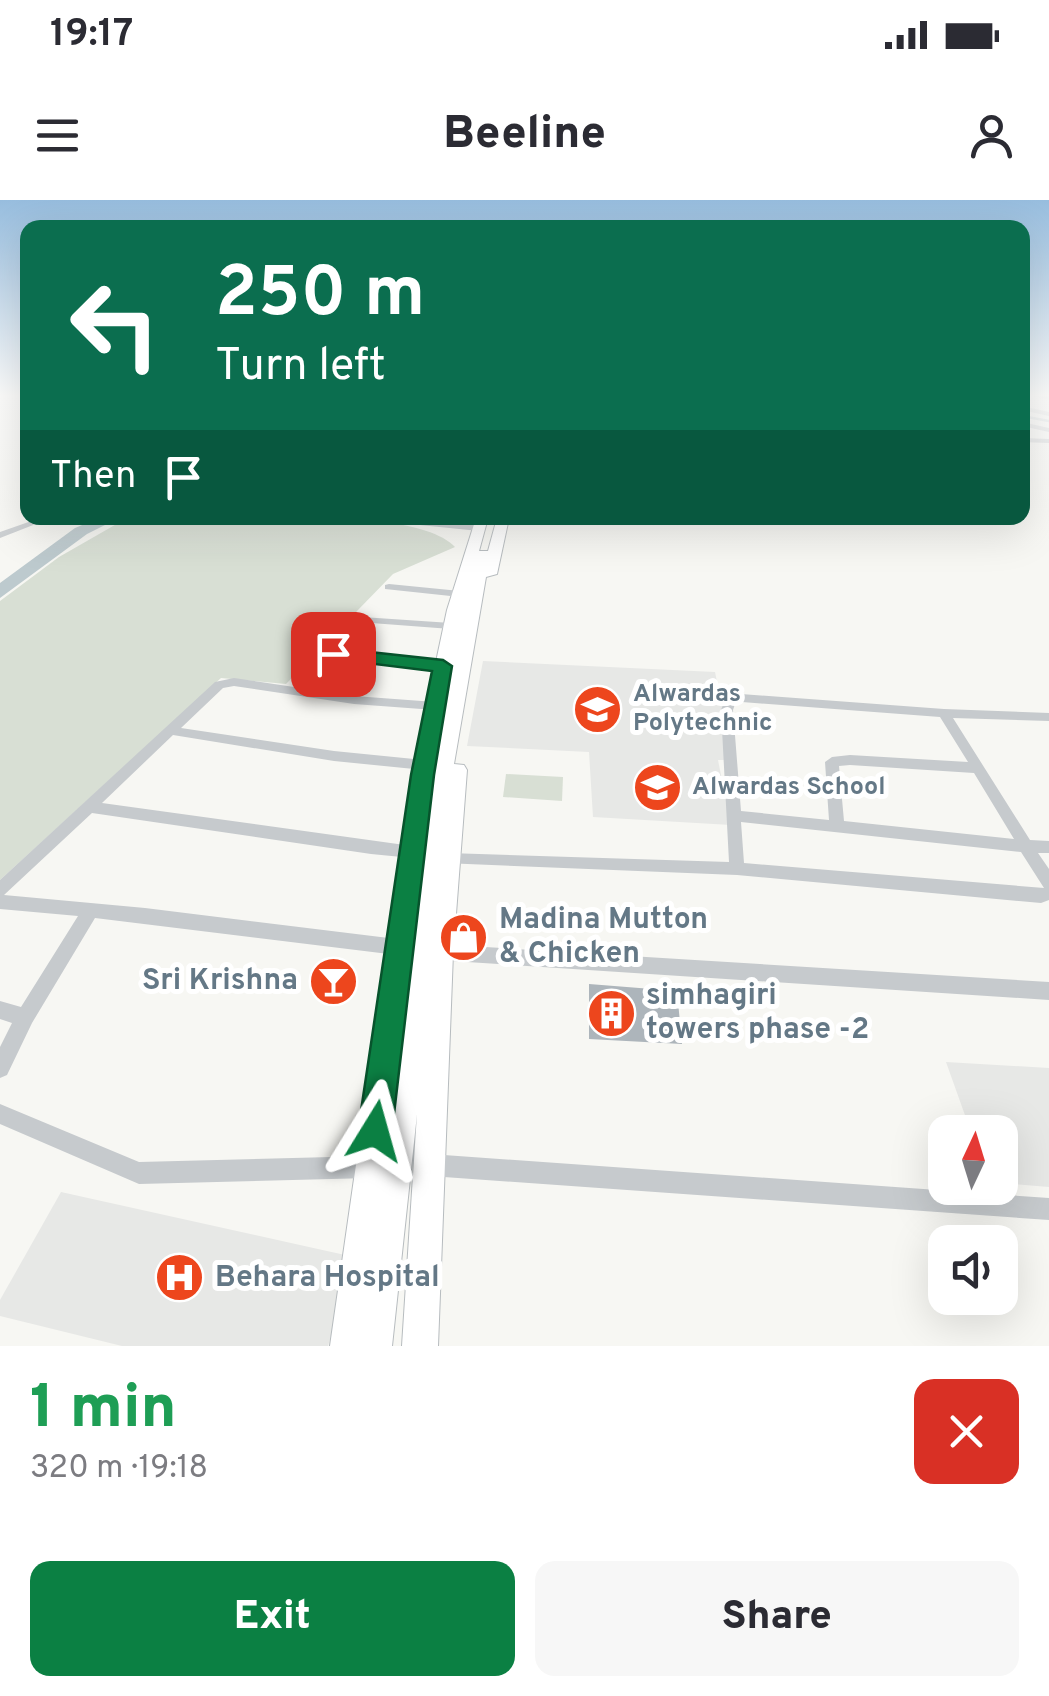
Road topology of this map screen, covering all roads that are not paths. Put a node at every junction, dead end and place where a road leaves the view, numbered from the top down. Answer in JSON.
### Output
{"nodes":[{"id":1,"x":27,"y":525,"type":"edge"},
{"id":2,"x":487,"y":525,"type":"edge"},
{"id":3,"x":488,"y":525,"type":"edge"},
{"id":4,"x":488,"y":525,"type":"edge"},
{"id":5,"x":0,"y":535,"type":"edge"},
{"id":6,"x":388,"y":587,"type":"dead end"},
{"id":7,"x":460,"y":594,"type":"junction"},
{"id":8,"x":362,"y":620,"type":"dead end"},
{"id":9,"x":451,"y":626,"type":"junction"},
{"id":10,"x":333,"y":654,"type":"dead end"},
{"id":11,"x":443,"y":666,"type":"junction"},
{"id":12,"x":435,"y":706,"type":"junction"},
{"id":13,"x":944,"y":713,"type":"junction"},
{"id":14,"x":1048,"y":719,"type":"edge"},
{"id":15,"x":173,"y":731,"type":"junction"},
{"id":16,"x":424,"y":764,"type":"junction"},
{"id":17,"x":978,"y":768,"type":"junction"},
{"id":18,"x":88,"y":807,"type":"junction"},
{"id":19,"x":735,"y":816,"type":"junction"},
{"id":20,"x":837,"y":826,"type":"junction"},
{"id":21,"x":1026,"y":846,"type":"junction"},
{"id":22,"x":1049,"y":847,"type":"edge"},
{"id":23,"x":412,"y":852,"type":"junction"},
{"id":24,"x":448,"y":859,"type":"junction"},
{"id":25,"x":737,"y":870,"type":"junction"},
{"id":26,"x":1049,"y":883,"type":"edge"},
{"id":27,"x":0,"y":890,"type":"edge"},
{"id":28,"x":1049,"y":893,"type":"edge"},
{"id":29,"x":0,"y":902,"type":"edge"},
{"id":30,"x":91,"y":910,"type":"junction"},
{"id":31,"x":420,"y":950,"type":"junction"},
{"id":32,"x":1049,"y":991,"type":"edge"},
{"id":33,"x":0,"y":1010,"type":"edge"},
{"id":34,"x":25,"y":1017,"type":"junction"},
{"id":35,"x":0,"y":1068,"type":"edge"},
{"id":36,"x":0,"y":1114,"type":"edge"},
{"id":37,"x":430,"y":1165,"type":"junction"},
{"id":38,"x":370,"y":1167,"type":"junction"},
{"id":39,"x":1049,"y":1209,"type":"edge"},
{"id":40,"x":348,"y":1346,"type":"edge"},
{"id":41,"x":374,"y":1346,"type":"edge"},
{"id":42,"x":420,"y":1346,"type":"edge"}],
"edges":[{"from":1,"to":5,"type":"street"},
{"from":2,"to":7,"type":"main road"},
{"from":3,"to":24,"type":"main road"},
{"from":4,"to":31,"type":"main road"},
{"from":6,"to":7,"type":"street"},
{"from":7,"to":9,"type":"main road"},
{"from":8,"to":9,"type":"street"},
{"from":9,"to":11,"type":"main road"},
{"from":10,"to":11,"type":"street"},
{"from":11,"to":12,"type":"main road"},
{"from":12,"to":15,"type":"street"},
{"from":12,"to":16,"type":"main road"},
{"from":13,"to":14,"type":"street"},
{"from":13,"to":17,"type":"street"},
{"from":13,"to":19,"type":"street"},
{"from":15,"to":16,"type":"street"},
{"from":15,"to":18,"type":"street"},
{"from":16,"to":23,"type":"main road"},
{"from":17,"to":20,"type":"street"},
{"from":17,"to":21,"type":"street"},
{"from":18,"to":23,"type":"street"},
{"from":18,"to":27,"type":"street"},
{"from":19,"to":20,"type":"street"},
{"from":19,"to":25,"type":"street"},
{"from":20,"to":21,"type":"street"},
{"from":21,"to":22,"type":"street"},
{"from":21,"to":26,"type":"street"},
{"from":23,"to":31,"type":"main road"},
{"from":24,"to":25,"type":"street"},
{"from":24,"to":31,"type":"main road"},
{"from":25,"to":28,"type":"street"},
{"from":29,"to":30,"type":"street"},
{"from":30,"to":31,"type":"street"},
{"from":30,"to":34,"type":"street"},
{"from":31,"to":32,"type":"street"},
{"from":31,"to":37,"type":"main road"},
{"from":31,"to":38,"type":"main road"},
{"from":31,"to":41,"type":"main road"},
{"from":33,"to":34,"type":"street"},
{"from":34,"to":35,"type":"street"},
{"from":36,"to":38,"type":"street"},
{"from":37,"to":39,"type":"street"},
{"from":37,"to":42,"type":"main road"},
{"from":38,"to":40,"type":"main road"}]}
